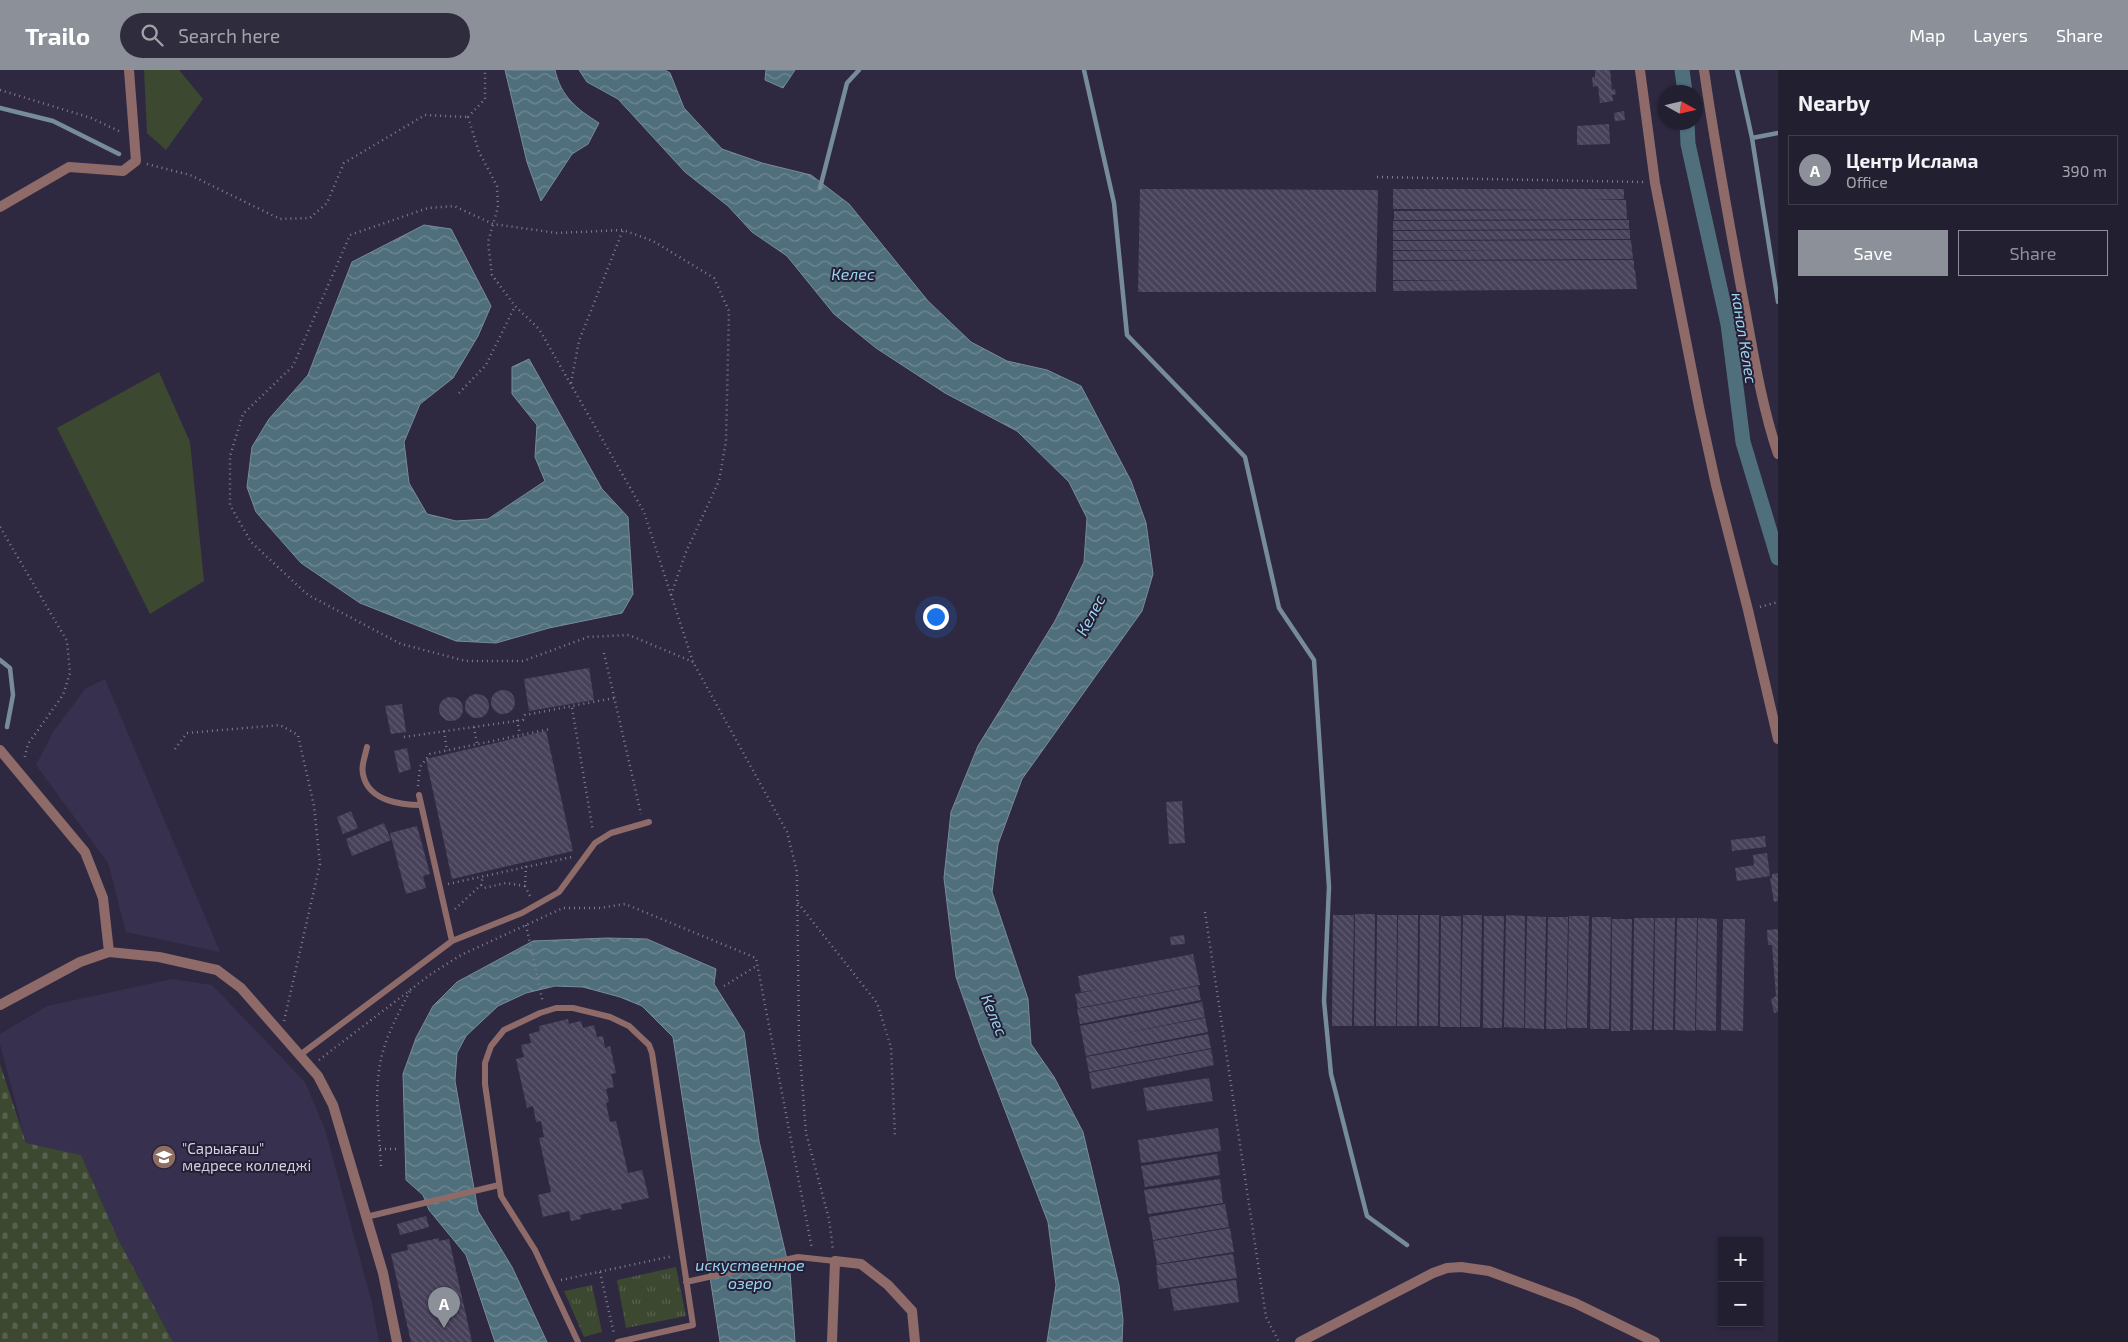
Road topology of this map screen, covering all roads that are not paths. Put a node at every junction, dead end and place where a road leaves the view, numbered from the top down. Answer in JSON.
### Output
{"nodes":[{"id":1,"x":129,"y":70,"type":"edge"},
{"id":2,"x":1640,"y":70,"type":"edge"},
{"id":3,"x":1704,"y":70,"type":"edge"},
{"id":4,"x":0,"y":207,"type":"edge"},
{"id":5,"x":1778,"y":454,"type":"edge"},
{"id":6,"x":1778,"y":739,"type":"edge"},
{"id":7,"x":367,"y":747,"type":"dead end"},
{"id":8,"x":0,"y":750,"type":"edge"},
{"id":9,"x":418,"y":795,"type":"road end"},
{"id":10,"x":421,"y":805,"type":"junction"},
{"id":11,"x":646,"y":823,"type":"road end"},
{"id":12,"x":452,"y":941,"type":"junction"},
{"id":13,"x":109,"y":952,"type":"junction"},
{"id":14,"x":0,"y":1005,"type":"edge"},
{"id":15,"x":300,"y":1055,"type":"junction"},
{"id":16,"x":499,"y":1185,"type":"junction"},
{"id":17,"x":366,"y":1217,"type":"junction"},
{"id":18,"x":835,"y":1262,"type":"junction"},
{"id":19,"x":686,"y":1282,"type":"junction"},
{"id":20,"x":397,"y":1342,"type":"edge"},
{"id":21,"x":578,"y":1342,"type":"edge"},
{"id":22,"x":617,"y":1342,"type":"edge"},
{"id":23,"x":832,"y":1342,"type":"edge"},
{"id":24,"x":915,"y":1342,"type":"edge"},
{"id":25,"x":1300,"y":1342,"type":"edge"},
{"id":26,"x":1655,"y":1342,"type":"edge"}],
"edges":[{"from":1,"to":4,"type":"street"},
{"from":2,"to":6,"type":"street"},
{"from":3,"to":5,"type":"street"},
{"from":7,"to":10,"type":"lane"},
{"from":8,"to":13,"type":"street"},
{"from":9,"to":10,"type":"lane"},
{"from":10,"to":12,"type":"lane"},
{"from":11,"to":12,"type":"lane"},
{"from":12,"to":15,"type":"lane"},
{"from":13,"to":14,"type":"street"},
{"from":13,"to":15,"type":"street"},
{"from":15,"to":17,"type":"street"},
{"from":16,"to":17,"type":"lane"},
{"from":16,"to":19,"type":"lane"},
{"from":16,"to":21,"type":"lane"},
{"from":17,"to":20,"type":"street"},
{"from":18,"to":19,"type":"lane"},
{"from":18,"to":23,"type":"street"},
{"from":18,"to":24,"type":"street"},
{"from":19,"to":22,"type":"lane"},
{"from":25,"to":26,"type":"street"}]}
